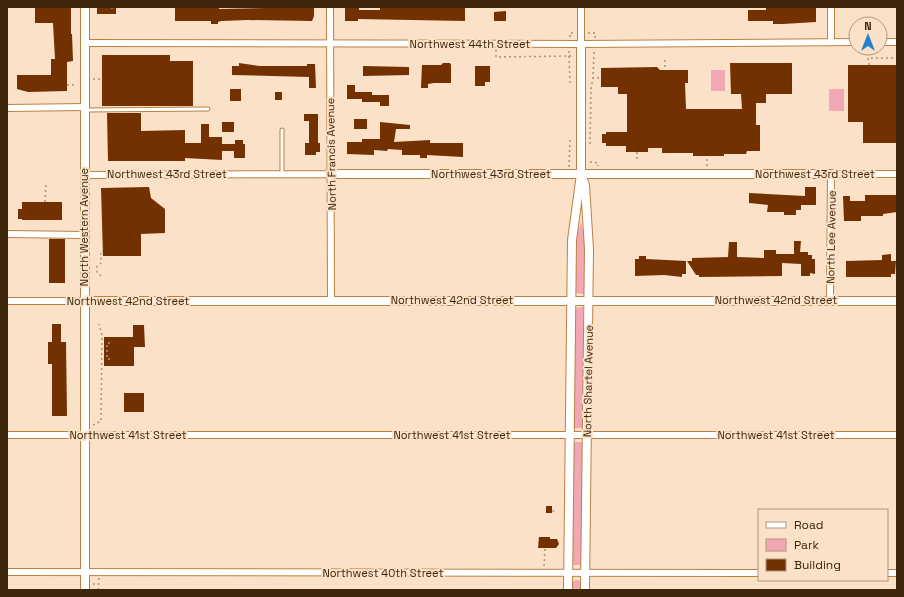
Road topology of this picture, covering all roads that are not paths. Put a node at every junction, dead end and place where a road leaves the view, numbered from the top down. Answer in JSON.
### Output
{"nodes":[{"id":1,"x":85,"y":7,"type":"edge"},
{"id":2,"x":330,"y":7,"type":"edge"},
{"id":3,"x":581,"y":7,"type":"edge"},
{"id":4,"x":831,"y":7,"type":"edge"},
{"id":5,"x":831,"y":42,"type":"junction"},
{"id":6,"x":848,"y":42,"type":"edge"},
{"id":7,"x":85,"y":43,"type":"junction"},
{"id":8,"x":329,"y":43,"type":"junction"},
{"id":9,"x":581,"y":44,"type":"junction"},
{"id":10,"x":7,"y":108,"type":"edge"},
{"id":11,"x":85,"y":109,"type":"junction"},
{"id":12,"x":208,"y":109,"type":"dead end"},
{"id":13,"x":282,"y":130,"type":"dead end"},
{"id":14,"x":282,"y":174,"type":"junction"},
{"id":15,"x":331,"y":174,"type":"junction"},
{"id":16,"x":581,"y":174,"type":"junction"},
{"id":17,"x":831,"y":174,"type":"junction"},
{"id":18,"x":897,"y":174,"type":"edge"},
{"id":19,"x":85,"y":175,"type":"junction"},
{"id":20,"x":7,"y":234,"type":"edge"},
{"id":21,"x":84,"y":235,"type":"junction"},
{"id":22,"x":571,"y":300,"type":"junction"},
{"id":23,"x":588,"y":300,"type":"junction"},
{"id":24,"x":7,"y":301,"type":"edge"},
{"id":25,"x":84,"y":301,"type":"junction"},
{"id":26,"x":331,"y":301,"type":"junction"},
{"id":27,"x":830,"y":301,"type":"junction"},
{"id":28,"x":897,"y":301,"type":"edge"},
{"id":29,"x":7,"y":435,"type":"edge"},
{"id":30,"x":85,"y":435,"type":"junction"},
{"id":31,"x":570,"y":435,"type":"junction"},
{"id":32,"x":587,"y":435,"type":"junction"},
{"id":33,"x":897,"y":435,"type":"edge"},
{"id":34,"x":7,"y":572,"type":"edge"},
{"id":35,"x":85,"y":572,"type":"junction"},
{"id":36,"x":568,"y":572,"type":"junction"},
{"id":37,"x":585,"y":572,"type":"junction"},
{"id":38,"x":758,"y":573,"type":"edge"},
{"id":39,"x":85,"y":590,"type":"edge"},
{"id":40,"x":568,"y":590,"type":"edge"},
{"id":41,"x":585,"y":590,"type":"edge"}],
"edges":[{"from":1,"to":7,"type":"street","name":"North Western Avenue"},
{"from":2,"to":8,"type":"street","name":"North Francis Avenue"},
{"from":3,"to":9,"type":"street","name":"North Shartel Avenue"},
{"from":4,"to":5,"type":"street"},
{"from":5,"to":6,"type":"street","name":"Northwest 44th Street"},
{"from":5,"to":9,"type":"street","name":"Northwest 44th Street"},
{"from":7,"to":8,"type":"street","name":"Northwest 44th Street"},
{"from":7,"to":11,"type":"street","name":"North Western Avenue"},
{"from":8,"to":9,"type":"street","name":"Northwest 44th Street"},
{"from":8,"to":15,"type":"street","name":"North Francis Avenue"},
{"from":9,"to":16,"type":"street","name":"North Shartel Avenue"},
{"from":10,"to":11,"type":"street"},
{"from":11,"to":12,"type":"lane"},
{"from":11,"to":19,"type":"street","name":"North Western Avenue"},
{"from":13,"to":14,"type":"lane"},
{"from":14,"to":15,"type":"street","name":"Northwest 43rd Street"},
{"from":14,"to":19,"type":"street","name":"Northwest 43rd Street"},
{"from":15,"to":16,"type":"street","name":"Northwest 43rd Street"},
{"from":15,"to":26,"type":"street","name":"North Francis Avenue"},
{"from":16,"to":17,"type":"street","name":"Northwest 43rd Street"},
{"from":16,"to":22,"type":"street","name":"North Shartel Avenue"},
{"from":16,"to":23,"type":"street","name":"North Shartel Avenue"},
{"from":17,"to":18,"type":"street","name":"Northwest 43rd Street"},
{"from":17,"to":27,"type":"street","name":"North Lee Avenue"},
{"from":19,"to":21,"type":"street","name":"North Western Avenue"},
{"from":20,"to":21,"type":"street"},
{"from":21,"to":25,"type":"street","name":"North Western Avenue"},
{"from":22,"to":23,"type":"street","name":"Northwest 42nd Street"},
{"from":22,"to":26,"type":"street","name":"Northwest 42nd Street"},
{"from":22,"to":31,"type":"street","name":"North Shartel Avenue"},
{"from":23,"to":27,"type":"street","name":"Northwest 42nd Street"},
{"from":23,"to":32,"type":"street","name":"North Shartel Avenue"},
{"from":24,"to":25,"type":"street","name":"Northwest 42nd Street"},
{"from":25,"to":26,"type":"street","name":"Northwest 42nd Street"},
{"from":25,"to":30,"type":"street","name":"North Western Avenue"},
{"from":27,"to":28,"type":"street","name":"Northwest 42nd Street"},
{"from":29,"to":30,"type":"street","name":"Northwest 41st Street"},
{"from":30,"to":31,"type":"street","name":"Northwest 41st Street"},
{"from":30,"to":35,"type":"street","name":"North Western Avenue"},
{"from":31,"to":32,"type":"street","name":"Northwest 41st Street"},
{"from":31,"to":36,"type":"street","name":"North Shartel Avenue"},
{"from":32,"to":33,"type":"street","name":"Northwest 41st Street"},
{"from":32,"to":37,"type":"street","name":"North Shartel Avenue"},
{"from":34,"to":35,"type":"street","name":"Northwest 40th Street"},
{"from":35,"to":36,"type":"street","name":"Northwest 40th Street"},
{"from":35,"to":39,"type":"street","name":"North Western Avenue"},
{"from":36,"to":37,"type":"street","name":"Northwest 40th Street"},
{"from":36,"to":40,"type":"street","name":"North Shartel Avenue"},
{"from":37,"to":38,"type":"street","name":"Northwest 40th Street"},
{"from":37,"to":41,"type":"street","name":"North Shartel Avenue"}]}
